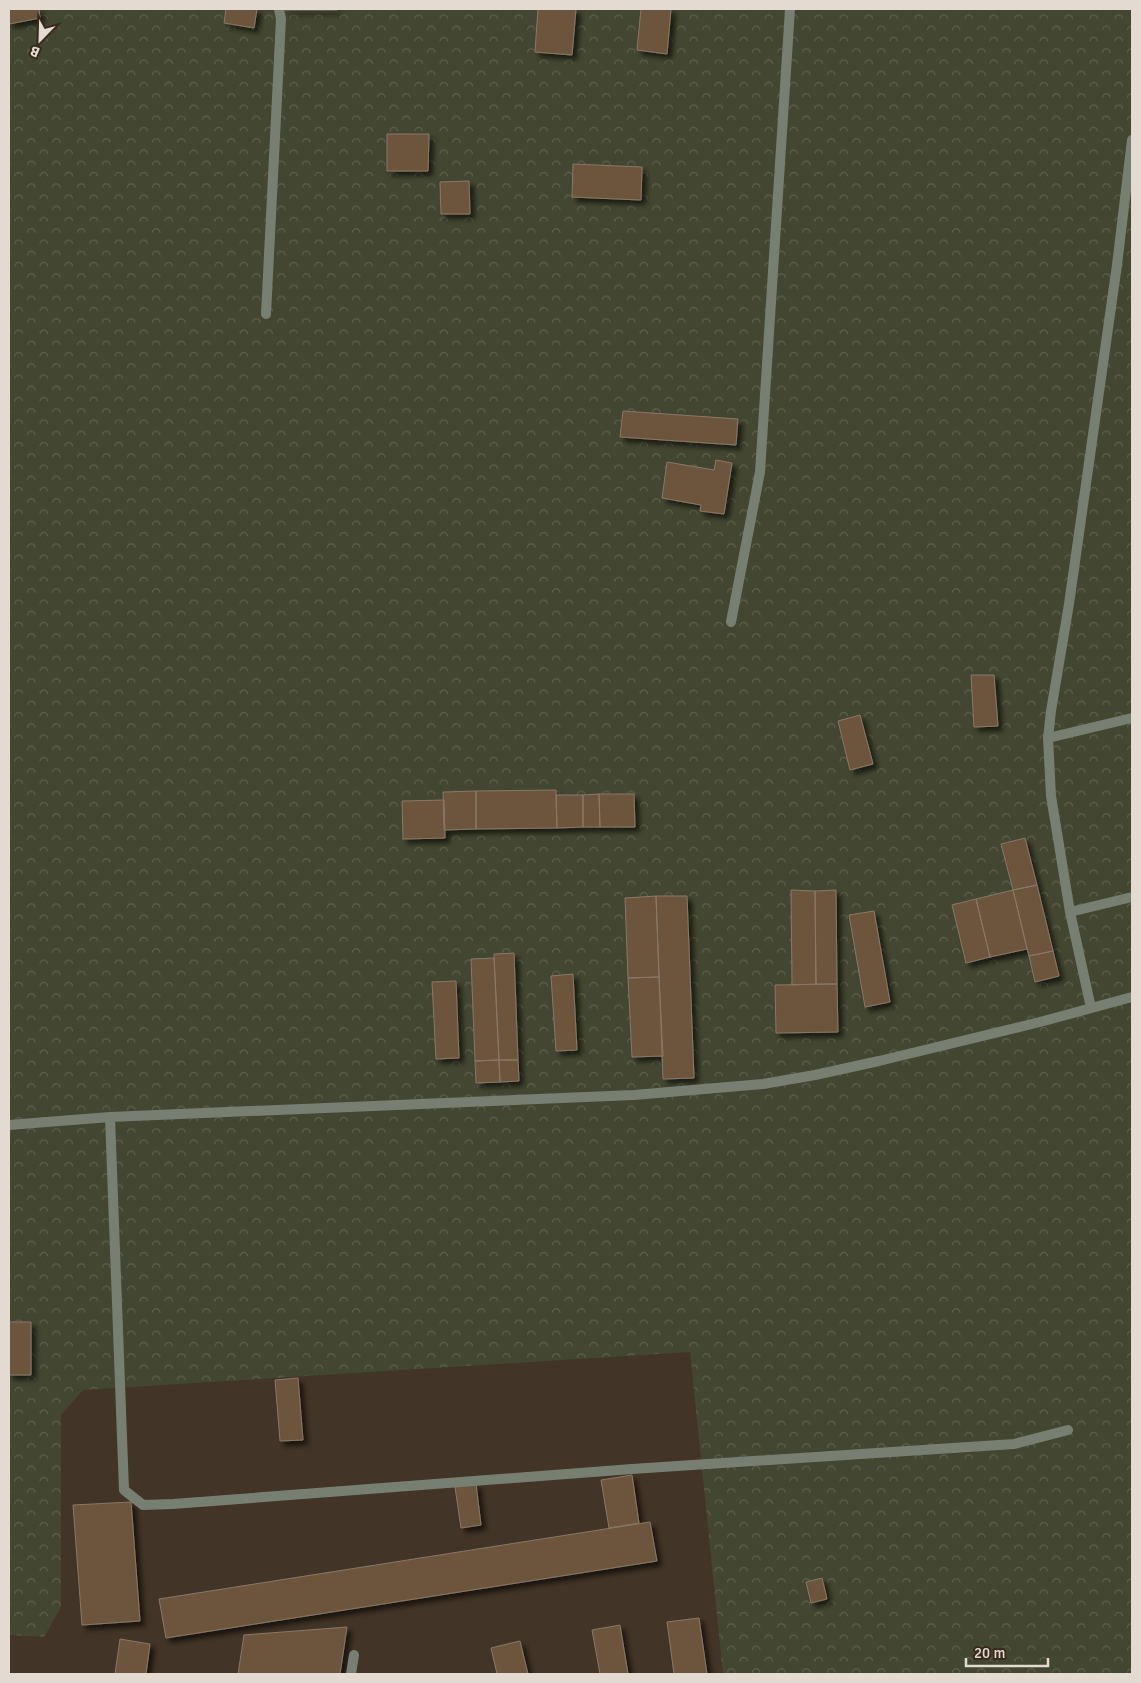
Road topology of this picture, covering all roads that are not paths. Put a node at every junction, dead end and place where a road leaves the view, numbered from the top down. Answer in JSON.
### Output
{"nodes":[{"id":1,"x":279,"y":9,"type":"edge"},
{"id":2,"x":790,"y":9,"type":"edge"},
{"id":3,"x":1132,"y":140,"type":"edge"},
{"id":4,"x":266,"y":314,"type":"dead end"},
{"id":5,"x":731,"y":622,"type":"dead end"},
{"id":6,"x":1132,"y":718,"type":"edge"},
{"id":7,"x":1048,"y":738,"type":"junction"},
{"id":8,"x":1132,"y":897,"type":"edge"},
{"id":9,"x":1070,"y":912,"type":"junction"},
{"id":10,"x":1132,"y":997,"type":"edge"},
{"id":11,"x":1091,"y":1008,"type":"junction"},
{"id":12,"x":110,"y":1117,"type":"junction"},
{"id":13,"x":9,"y":1125,"type":"edge"},
{"id":14,"x":1068,"y":1430,"type":"dead end"},
{"id":15,"x":354,"y":1655,"type":"dead end"},
{"id":16,"x":351,"y":1674,"type":"edge"}],
"edges":[{"from":1,"to":4,"type":"street"},
{"from":2,"to":5,"type":"street"},
{"from":3,"to":7,"type":"street"},
{"from":6,"to":7,"type":"street"},
{"from":7,"to":9,"type":"street"},
{"from":8,"to":9,"type":"street"},
{"from":9,"to":11,"type":"street"},
{"from":10,"to":11,"type":"street"},
{"from":11,"to":12,"type":"street"},
{"from":12,"to":13,"type":"street"},
{"from":12,"to":14,"type":"street"},
{"from":15,"to":16,"type":"street"}]}
